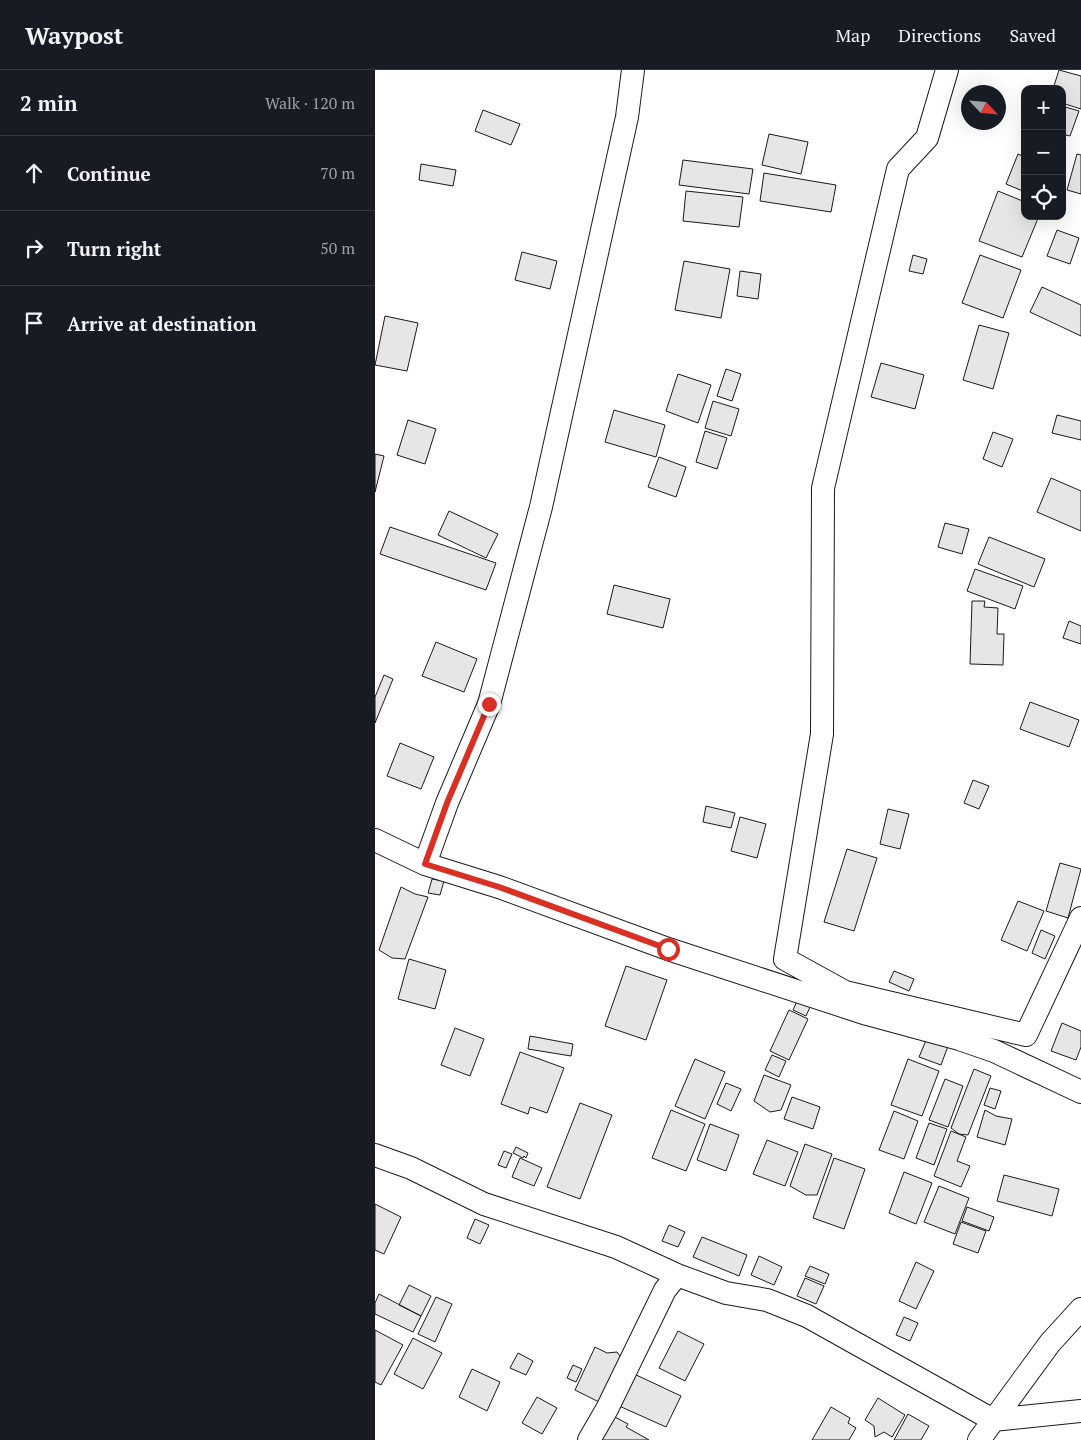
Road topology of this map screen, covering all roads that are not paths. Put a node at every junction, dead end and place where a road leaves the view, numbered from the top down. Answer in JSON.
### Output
{"nodes":[{"id":1,"x":633,"y":70,"type":"edge"},
{"id":2,"x":947,"y":70,"type":"edge"},
{"id":3,"x":375,"y":840,"type":"edge"},
{"id":4,"x":425,"y":864,"type":"junction"},
{"id":5,"x":1081,"y":918,"type":"edge"},
{"id":6,"x":1081,"y":1092,"type":"edge"},
{"id":7,"x":375,"y":1154,"type":"edge"},
{"id":8,"x":677,"y":1275,"type":"junction"},
{"id":9,"x":1081,"y":1309,"type":"edge"},
{"id":10,"x":1081,"y":1410,"type":"edge"},
{"id":11,"x":993,"y":1420,"type":"junction"},
{"id":12,"x":589,"y":1440,"type":"edge"},
{"id":13,"x":979,"y":1440,"type":"edge"}],
"edges":[{"from":1,"to":4,"type":"street"},
{"from":2,"to":5,"type":"street"},
{"from":3,"to":4,"type":"street"},
{"from":4,"to":6,"type":"street"},
{"from":7,"to":8,"type":"street"},
{"from":8,"to":11,"type":"street"},
{"from":8,"to":12,"type":"street"},
{"from":9,"to":11,"type":"street"},
{"from":10,"to":11,"type":"street"},
{"from":11,"to":13,"type":"street"}]}
